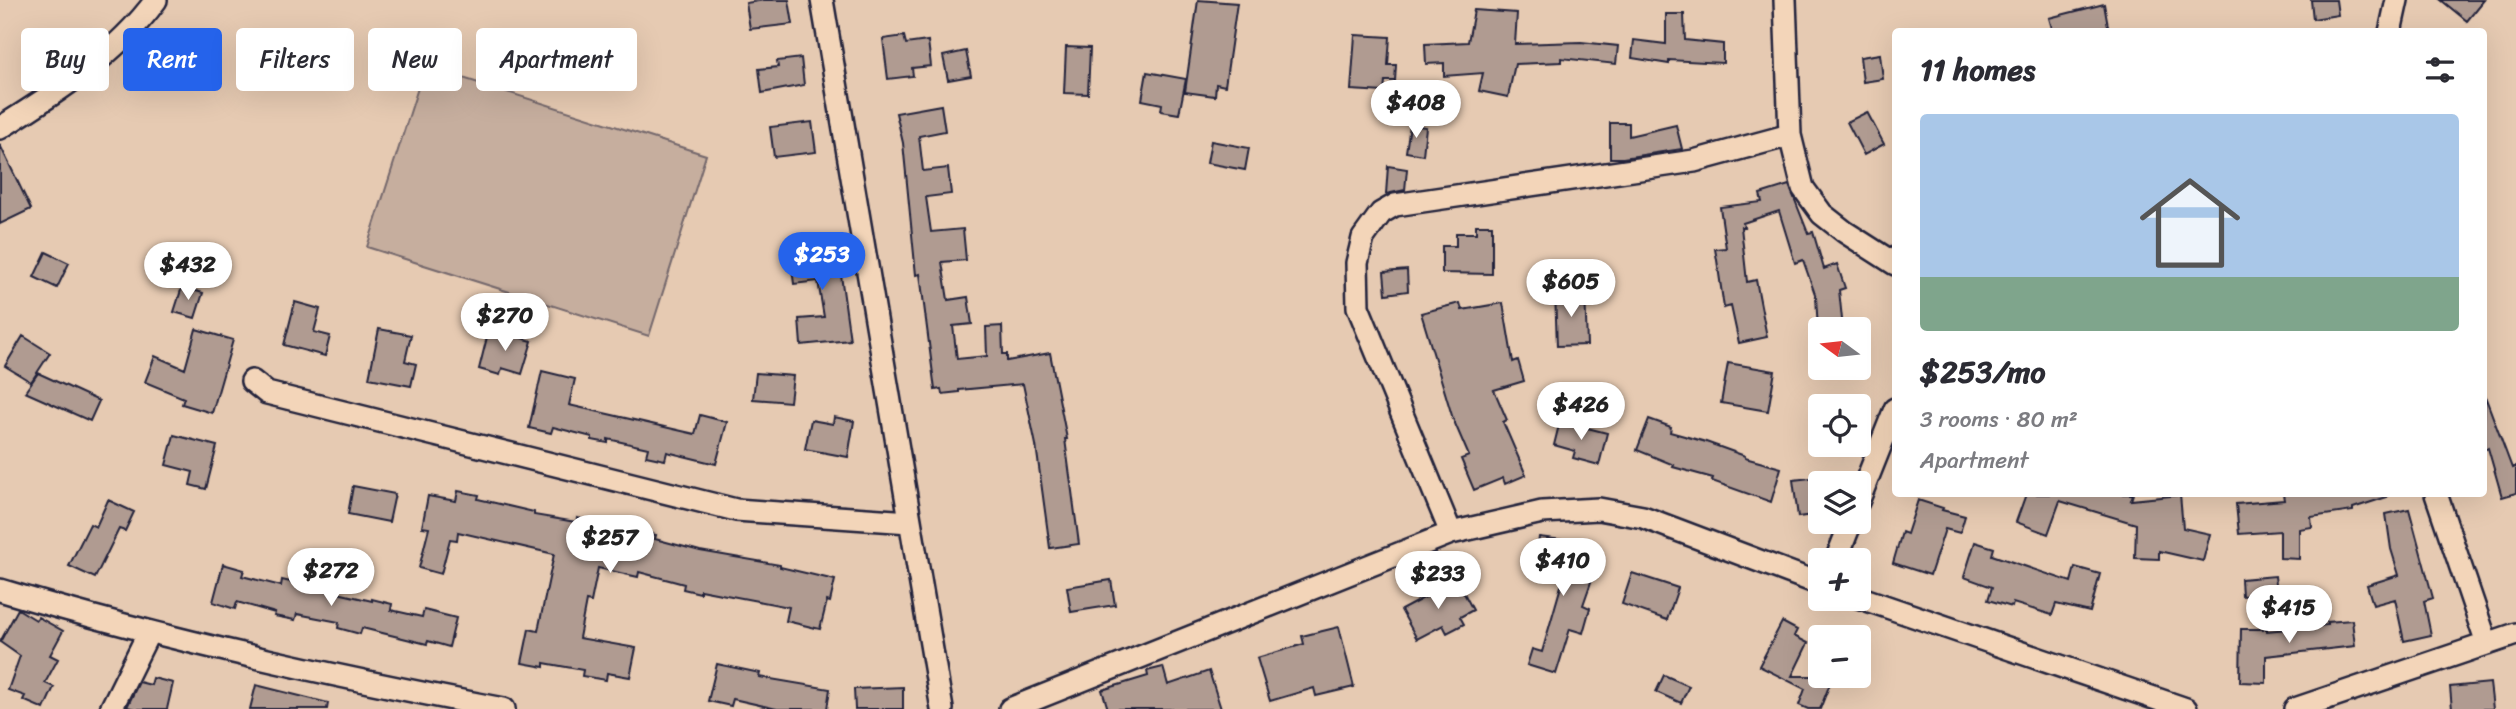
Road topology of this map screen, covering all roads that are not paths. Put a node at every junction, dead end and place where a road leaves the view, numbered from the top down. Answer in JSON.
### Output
{"nodes":[{"id":1,"x":156,"y":0,"type":"edge"},
{"id":2,"x":822,"y":0,"type":"edge"},
{"id":3,"x":1785,"y":0,"type":"edge"},
{"id":4,"x":2397,"y":0,"type":"edge"},
{"id":5,"x":2391,"y":28,"type":"edge"},
{"id":6,"x":0,"y":128,"type":"edge"},
{"id":7,"x":1790,"y":135,"type":"junction"},
{"id":8,"x":1892,"y":262,"type":"edge"},
{"id":9,"x":252,"y":381,"type":"dead end"},
{"id":10,"x":1892,"y":417,"type":"edge"},
{"id":11,"x":1870,"y":471,"type":"edge"},
{"id":12,"x":2437,"y":497,"type":"edge"},
{"id":13,"x":910,"y":522,"type":"junction"},
{"id":14,"x":1451,"y":533,"type":"junction"},
{"id":15,"x":1808,"y":579,"type":"edge"},
{"id":16,"x":0,"y":590,"type":"edge"},
{"id":17,"x":1871,"y":601,"type":"edge"},
{"id":18,"x":149,"y":632,"type":"junction"},
{"id":19,"x":2516,"y":634,"type":"edge"},
{"id":20,"x":2487,"y":644,"type":"junction"},
{"id":21,"x":1040,"y":702,"type":"edge"},
{"id":22,"x":2322,"y":705,"type":"edge"},
{"id":23,"x":111,"y":709,"type":"edge"},
{"id":24,"x":504,"y":709,"type":"edge"},
{"id":25,"x":942,"y":709,"type":"edge"},
{"id":26,"x":1010,"y":709,"type":"edge"},
{"id":27,"x":2186,"y":709,"type":"edge"},
{"id":28,"x":2295,"y":709,"type":"edge"}],
"edges":[{"from":1,"to":6,"type":"street"},
{"from":2,"to":13,"type":"street"},
{"from":3,"to":7,"type":"street"},
{"from":4,"to":5,"type":"street"},
{"from":7,"to":8,"type":"street"},
{"from":7,"to":14,"type":"street"},
{"from":9,"to":13,"type":"street"},
{"from":10,"to":11,"type":"street"},
{"from":12,"to":20,"type":"street"},
{"from":13,"to":25,"type":"street"},
{"from":14,"to":15,"type":"street"},
{"from":14,"to":21,"type":"street"},
{"from":16,"to":18,"type":"street"},
{"from":17,"to":27,"type":"street"},
{"from":18,"to":23,"type":"street"},
{"from":18,"to":24,"type":"street"},
{"from":19,"to":20,"type":"street"},
{"from":20,"to":22,"type":"street"},
{"from":21,"to":26,"type":"street"},
{"from":22,"to":28,"type":"street"}]}
